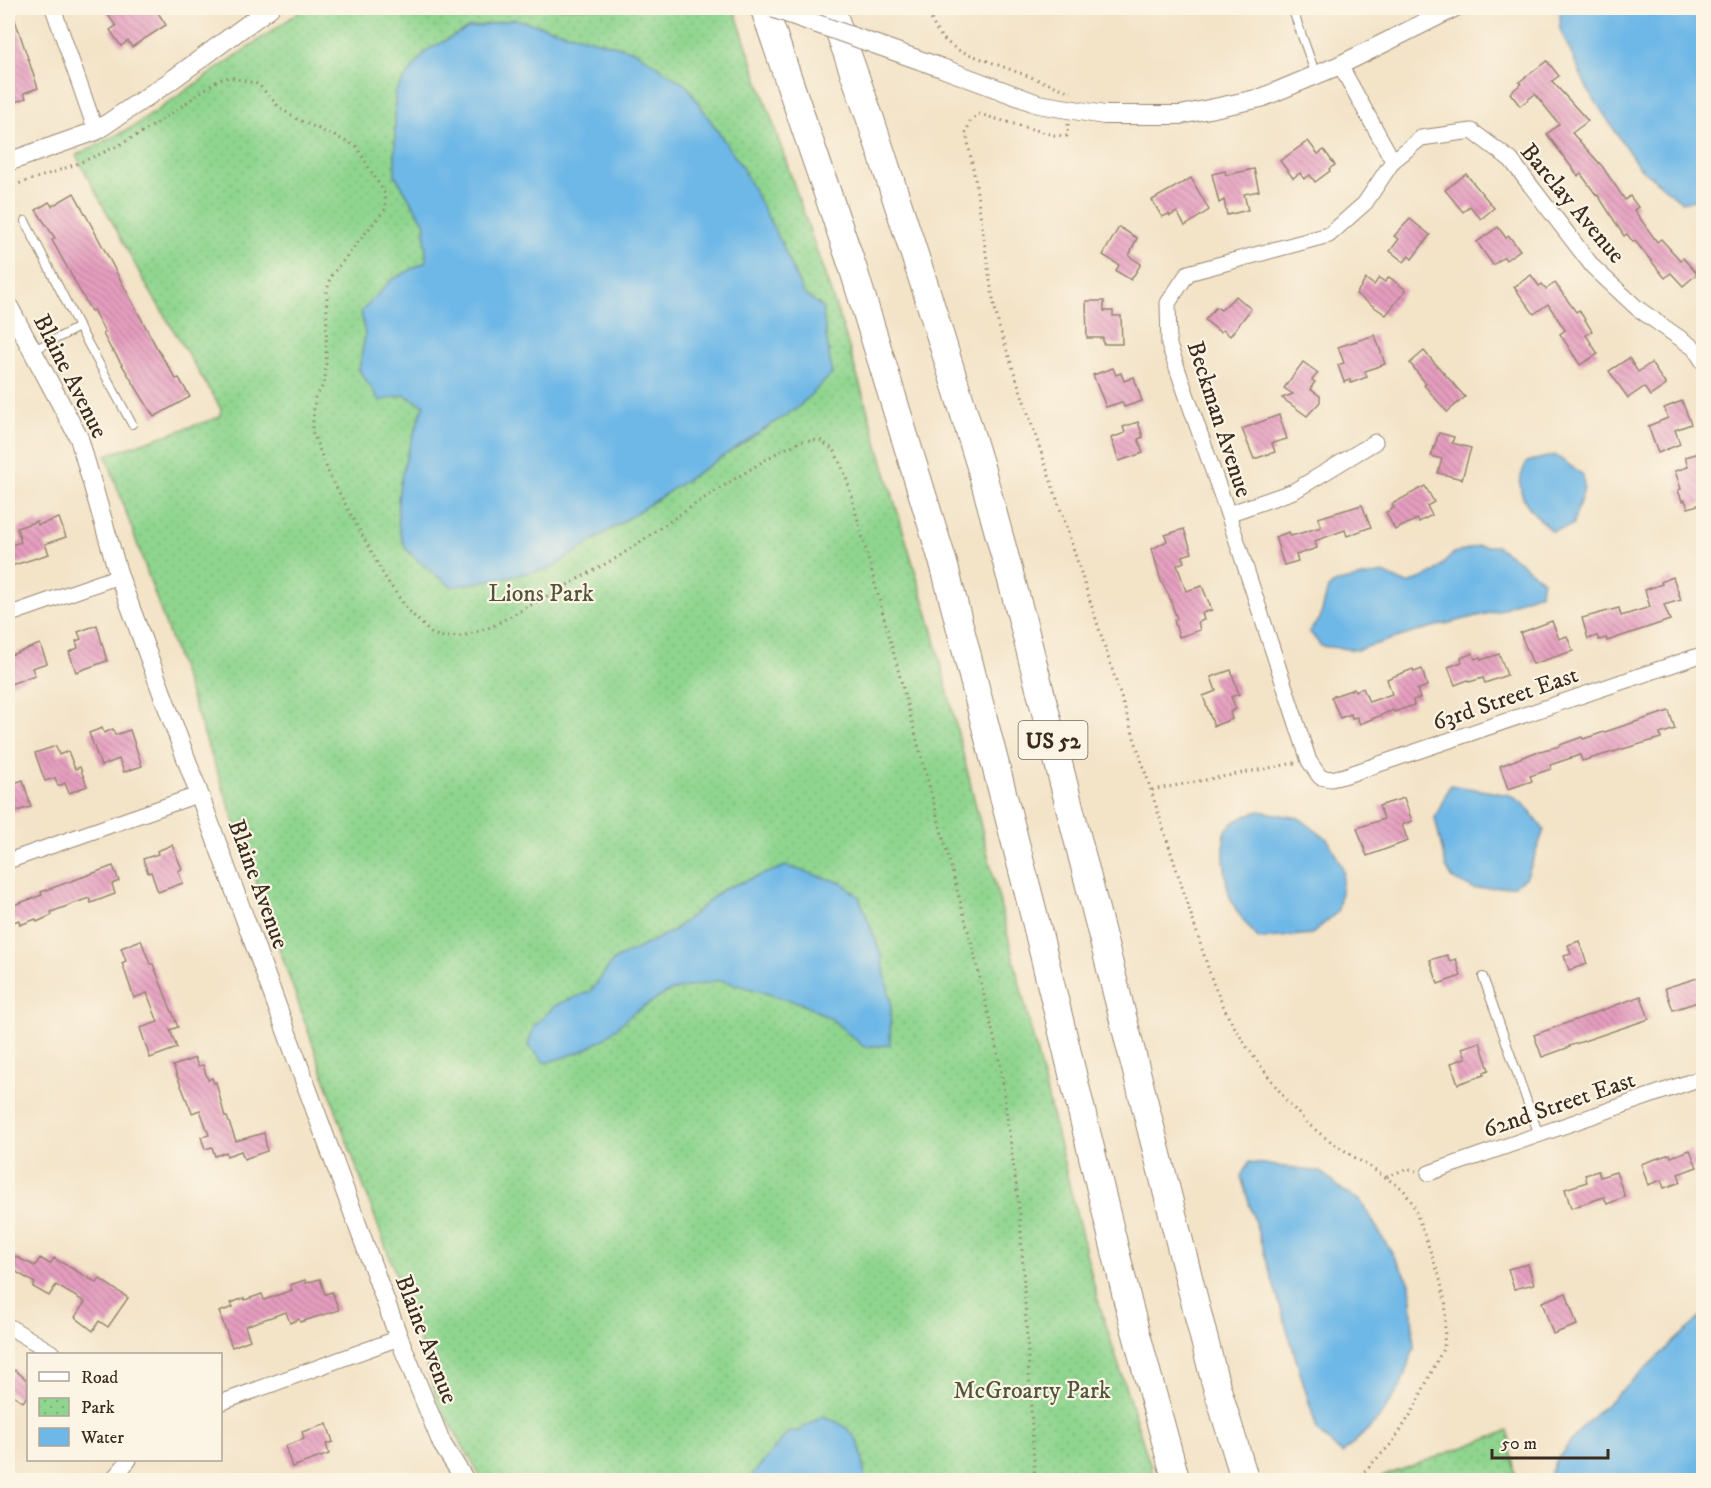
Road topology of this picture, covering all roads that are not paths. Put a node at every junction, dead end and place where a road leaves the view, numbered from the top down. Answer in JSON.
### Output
{"nodes":[{"id":1,"x":53,"y":8,"type":"edge"},
{"id":2,"x":270,"y":8,"type":"edge"},
{"id":3,"x":764,"y":8,"type":"edge"},
{"id":4,"x":772,"y":8,"type":"edge"},
{"id":5,"x":831,"y":8,"type":"edge"},
{"id":6,"x":1292,"y":8,"type":"edge"},
{"id":7,"x":1454,"y":8,"type":"edge"},
{"id":8,"x":1340,"y":65,"type":"junction"},
{"id":9,"x":1317,"y":75,"type":"junction"},
{"id":10,"x":96,"y":131,"type":"junction"},
{"id":11,"x":1393,"y":161,"type":"junction"},
{"id":12,"x":8,"y":162,"type":"edge"},
{"id":13,"x":25,"y":220,"type":"dead end"},
{"id":14,"x":8,"y":304,"type":"edge"},
{"id":15,"x":79,"y":327,"type":"junction"},
{"id":16,"x":33,"y":351,"type":"junction"},
{"id":17,"x":1704,"y":363,"type":"edge"},
{"id":18,"x":132,"y":424,"type":"dead end"},
{"id":19,"x":1375,"y":442,"type":"dead end"},
{"id":20,"x":1228,"y":514,"type":"junction"},
{"id":21,"x":119,"y":576,"type":"junction"},
{"id":22,"x":8,"y":615,"type":"edge"},
{"id":23,"x":1704,"y":654,"type":"edge"},
{"id":24,"x":1320,"y":777,"type":"joint"},
{"id":25,"x":200,"y":794,"type":"junction"},
{"id":26,"x":8,"y":861,"type":"edge"},
{"id":27,"x":1483,"y":977,"type":"dead end"},
{"id":28,"x":1704,"y":1077,"type":"edge"},
{"id":29,"x":1539,"y":1134,"type":"junction"},
{"id":30,"x":1429,"y":1173,"type":"road end"},
{"id":31,"x":8,"y":1326,"type":"edge"},
{"id":32,"x":399,"y":1338,"type":"junction"},
{"id":33,"x":52,"y":1353,"type":"edge"},
{"id":34,"x":222,"y":1402,"type":"edge"},
{"id":35,"x":128,"y":1461,"type":"edge"},
{"id":36,"x":112,"y":1480,"type":"edge"},
{"id":37,"x":465,"y":1480,"type":"edge"},
{"id":38,"x":1176,"y":1480,"type":"edge"},
{"id":39,"x":1245,"y":1480,"type":"edge"}],
"edges":[{"from":1,"to":10,"type":"street"},
{"from":2,"to":10,"type":"street"},
{"from":3,"to":38,"type":"highway","number":"US 52"},
{"from":4,"to":9,"type":"street","bridge":true},
{"from":5,"to":39,"type":"highway","number":"US 52"},
{"from":6,"to":9,"type":"lane"},
{"from":7,"to":8,"type":"street"},
{"from":8,"to":9,"type":"street"},
{"from":8,"to":11,"type":"street"},
{"from":10,"to":12,"type":"street"},
{"from":11,"to":17,"type":"street","name":"Barclay Avenue"},
{"from":11,"to":20,"type":"street","name":"Beckman Avenue"},
{"from":13,"to":15,"type":"lane"},
{"from":14,"to":16,"type":"street","name":"Blaine Avenue"},
{"from":15,"to":16,"type":"lane"},
{"from":15,"to":18,"type":"lane"},
{"from":16,"to":21,"type":"street","name":"Blaine Avenue"},
{"from":19,"to":20,"type":"street"},
{"from":20,"to":24,"type":"street","name":"Beckman Avenue"},
{"from":21,"to":22,"type":"street"},
{"from":21,"to":25,"type":"street","name":"Blaine Avenue"},
{"from":23,"to":24,"type":"street","name":"63rd Street East"},
{"from":25,"to":26,"type":"street"},
{"from":25,"to":32,"type":"street","name":"Blaine Avenue"},
{"from":27,"to":29,"type":"lane"},
{"from":28,"to":29,"type":"street","name":"62nd Street East"},
{"from":29,"to":30,"type":"street","name":"62nd Street East"},
{"from":31,"to":33,"type":"street"},
{"from":32,"to":34,"type":"street"},
{"from":32,"to":37,"type":"street","name":"Blaine Avenue"},
{"from":35,"to":36,"type":"street"}]}
